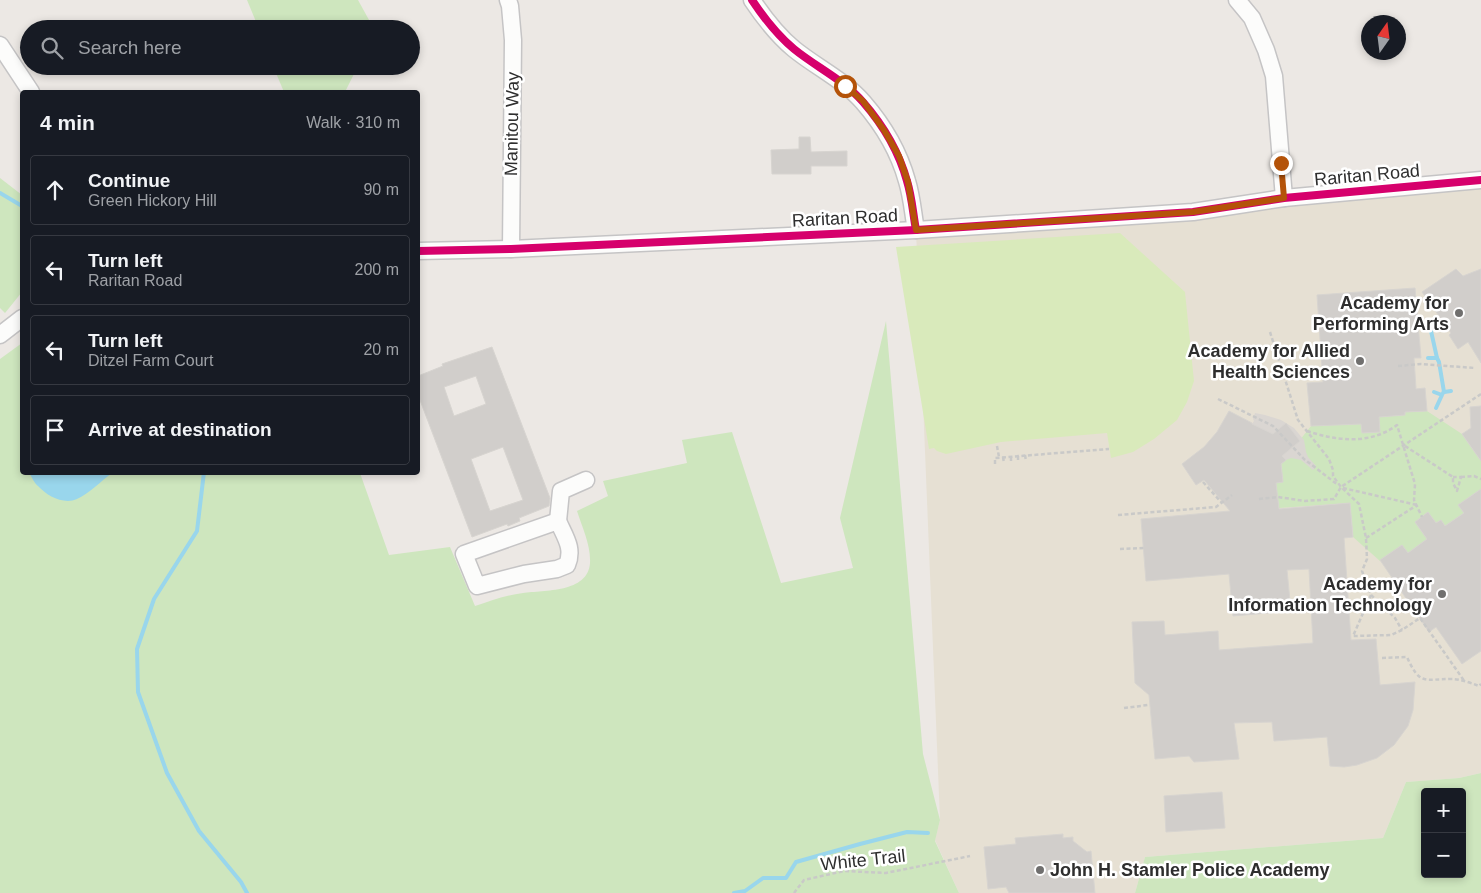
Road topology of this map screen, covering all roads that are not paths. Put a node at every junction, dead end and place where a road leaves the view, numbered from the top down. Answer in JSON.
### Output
{"nodes":[{"id":1,"x":508,"y":0,"type":"edge"},
{"id":2,"x":752,"y":0,"type":"edge"},
{"id":3,"x":1237,"y":0,"type":"edge"},
{"id":4,"x":0,"y":45,"type":"edge"},
{"id":5,"x":30,"y":90,"type":"edge"},
{"id":6,"x":1481,"y":180,"type":"edge"},
{"id":7,"x":1284,"y":198,"type":"junction"},
{"id":8,"x":916,"y":230,"type":"junction"},
{"id":9,"x":511,"y":249,"type":"junction"},
{"id":10,"x":420,"y":251,"type":"edge"},
{"id":11,"x":20,"y":319,"type":"edge"},
{"id":12,"x":1,"y":331,"type":"edge"},
{"id":13,"x":586,"y":480,"type":"dead end"},
{"id":14,"x":558,"y":521,"type":"junction"}],
"edges":[{"from":1,"to":9,"type":"street","name":"Manitou Way"},
{"from":2,"to":8,"type":"street"},
{"from":3,"to":7,"type":"street"},
{"from":4,"to":5,"type":"street"},
{"from":6,"to":7,"type":"street","name":"Raritan Road"},
{"from":7,"to":8,"type":"street","name":"Raritan Road"},
{"from":8,"to":9,"type":"street","name":"Raritan Road"},
{"from":9,"to":10,"type":"street","name":"Raritan Road"},
{"from":11,"to":12,"type":"street"},
{"from":13,"to":14,"type":"street"},
{"from":14,"to":14,"type":"street"}]}
